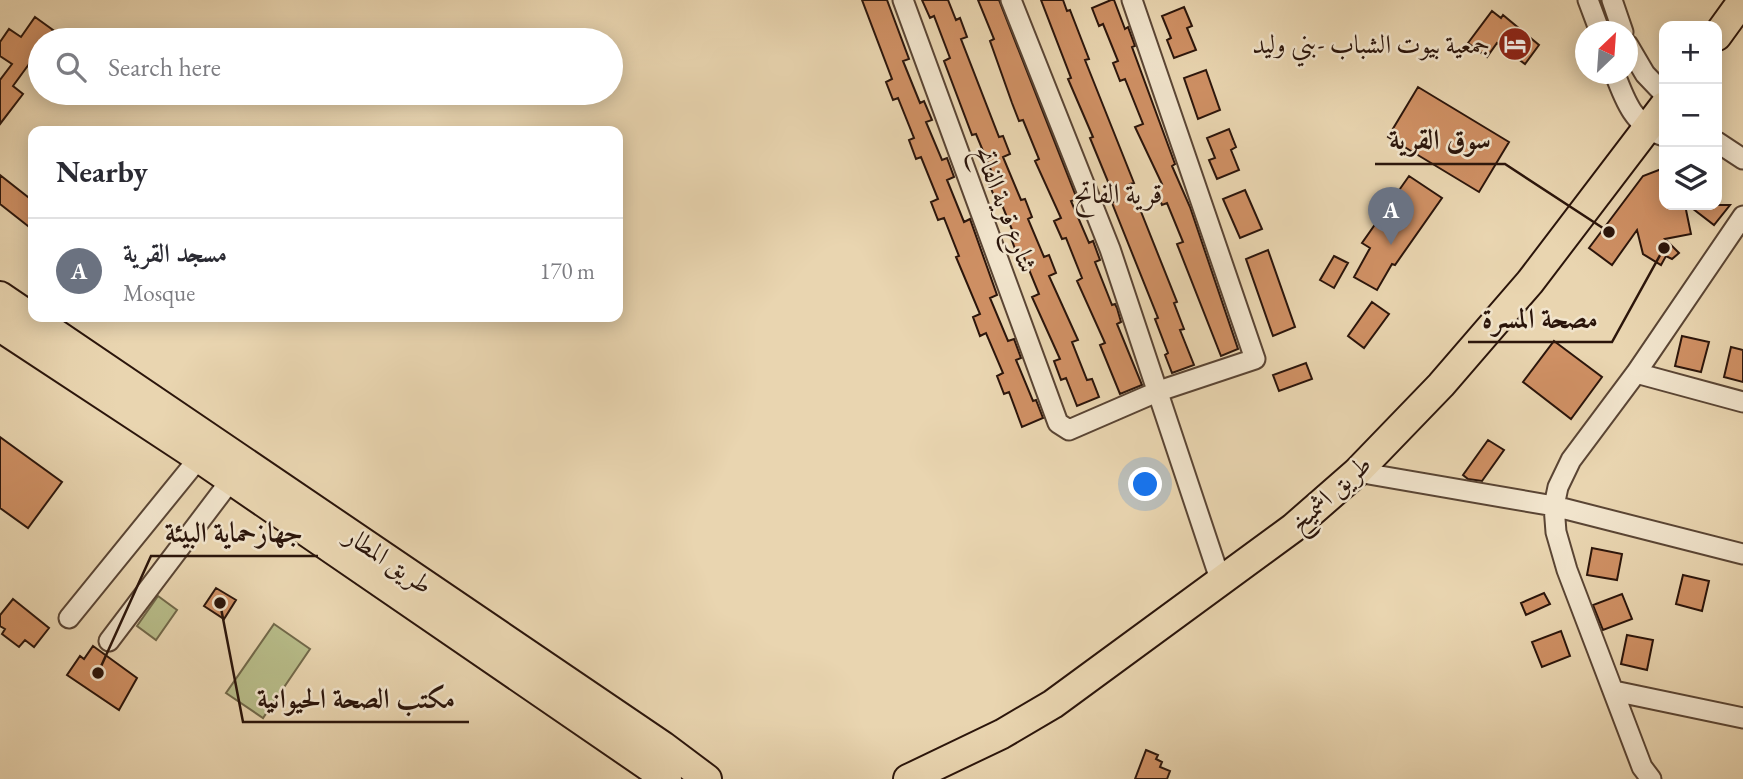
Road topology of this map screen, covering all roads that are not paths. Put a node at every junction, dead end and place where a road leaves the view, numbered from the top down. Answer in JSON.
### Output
{"nodes":[{"id":1,"x":903,"y":0,"type":"edge"},
{"id":2,"x":1011,"y":0,"type":"edge"},
{"id":3,"x":1132,"y":0,"type":"edge"},
{"id":4,"x":1588,"y":0,"type":"edge"},
{"id":5,"x":1612,"y":0,"type":"edge"},
{"id":6,"x":1743,"y":0,"type":"edge"},
{"id":7,"x":1596,"y":21,"type":"edge"},
{"id":8,"x":1619,"y":21,"type":"edge"},
{"id":9,"x":1722,"y":29,"type":"edge"},
{"id":10,"x":1638,"y":63,"type":"edge"},
{"id":11,"x":1619,"y":84,"type":"edge"},
{"id":12,"x":1659,"y":89,"type":"edge"},
{"id":13,"x":1655,"y":133,"type":"edge"},
{"id":14,"x":1722,"y":147,"type":"edge"},
{"id":15,"x":1743,"y":159,"type":"edge"},
{"id":16,"x":1743,"y":216,"type":"edge"},
{"id":17,"x":0,"y":296,"type":"edge"},
{"id":18,"x":28,"y":315,"type":"edge"},
{"id":19,"x":38,"y":322,"type":"edge"},
{"id":20,"x":0,"y":327,"type":"edge"},
{"id":21,"x":1636,"y":373,"type":"junction"},
{"id":22,"x":1159,"y":391,"type":"junction"},
{"id":23,"x":1743,"y":402,"type":"edge"},
{"id":24,"x":199,"y":458,"type":"junction"},
{"id":25,"x":1357,"y":472,"type":"junction"},
{"id":26,"x":231,"y":480,"type":"junction"},
{"id":27,"x":1553,"y":506,"type":"junction"},
{"id":28,"x":1743,"y":554,"type":"edge"},
{"id":29,"x":1221,"y":582,"type":"junction"},
{"id":30,"x":69,"y":618,"type":"dead end"},
{"id":31,"x":109,"y":640,"type":"dead end"},
{"id":32,"x":1614,"y":691,"type":"junction"},
{"id":33,"x":1743,"y":718,"type":"edge"},
{"id":34,"x":704,"y":778,"type":"edge"},
{"id":35,"x":667,"y":779,"type":"edge"},
{"id":36,"x":908,"y":779,"type":"edge"},
{"id":37,"x":1651,"y":779,"type":"edge"}],
"edges":[{"from":1,"to":22,"type":"street","name":"شارع قرية الفاتح"},
{"from":2,"to":22,"type":"street"},
{"from":3,"to":22,"type":"street"},
{"from":4,"to":7,"type":"street"},
{"from":5,"to":8,"type":"street"},
{"from":6,"to":9,"type":"highway"},
{"from":10,"to":12,"type":"street"},
{"from":11,"to":13,"type":"street"},
{"from":13,"to":25,"type":"highway","name":"طريق اشميخ"},
{"from":14,"to":15,"type":"street"},
{"from":16,"to":21,"type":"street"},
{"from":17,"to":18,"type":"highway","name":"طريق المطار"},
{"from":19,"to":34,"type":"highway","name":"طريق المطار"},
{"from":20,"to":24,"type":"highway","name":"طريق المطار"},
{"from":21,"to":23,"type":"street"},
{"from":21,"to":27,"type":"street"},
{"from":22,"to":29,"type":"street"},
{"from":24,"to":26,"type":"highway","name":"طريق المطار"},
{"from":24,"to":30,"type":"street"},
{"from":25,"to":27,"type":"street"},
{"from":25,"to":29,"type":"highway","name":"طريق اشميخ"},
{"from":26,"to":31,"type":"street"},
{"from":26,"to":35,"type":"highway","name":"طريق المطار"},
{"from":27,"to":28,"type":"street"},
{"from":27,"to":32,"type":"street"},
{"from":29,"to":36,"type":"highway","name":"طريق اشميخ"},
{"from":32,"to":33,"type":"street"},
{"from":32,"to":37,"type":"street"}]}
